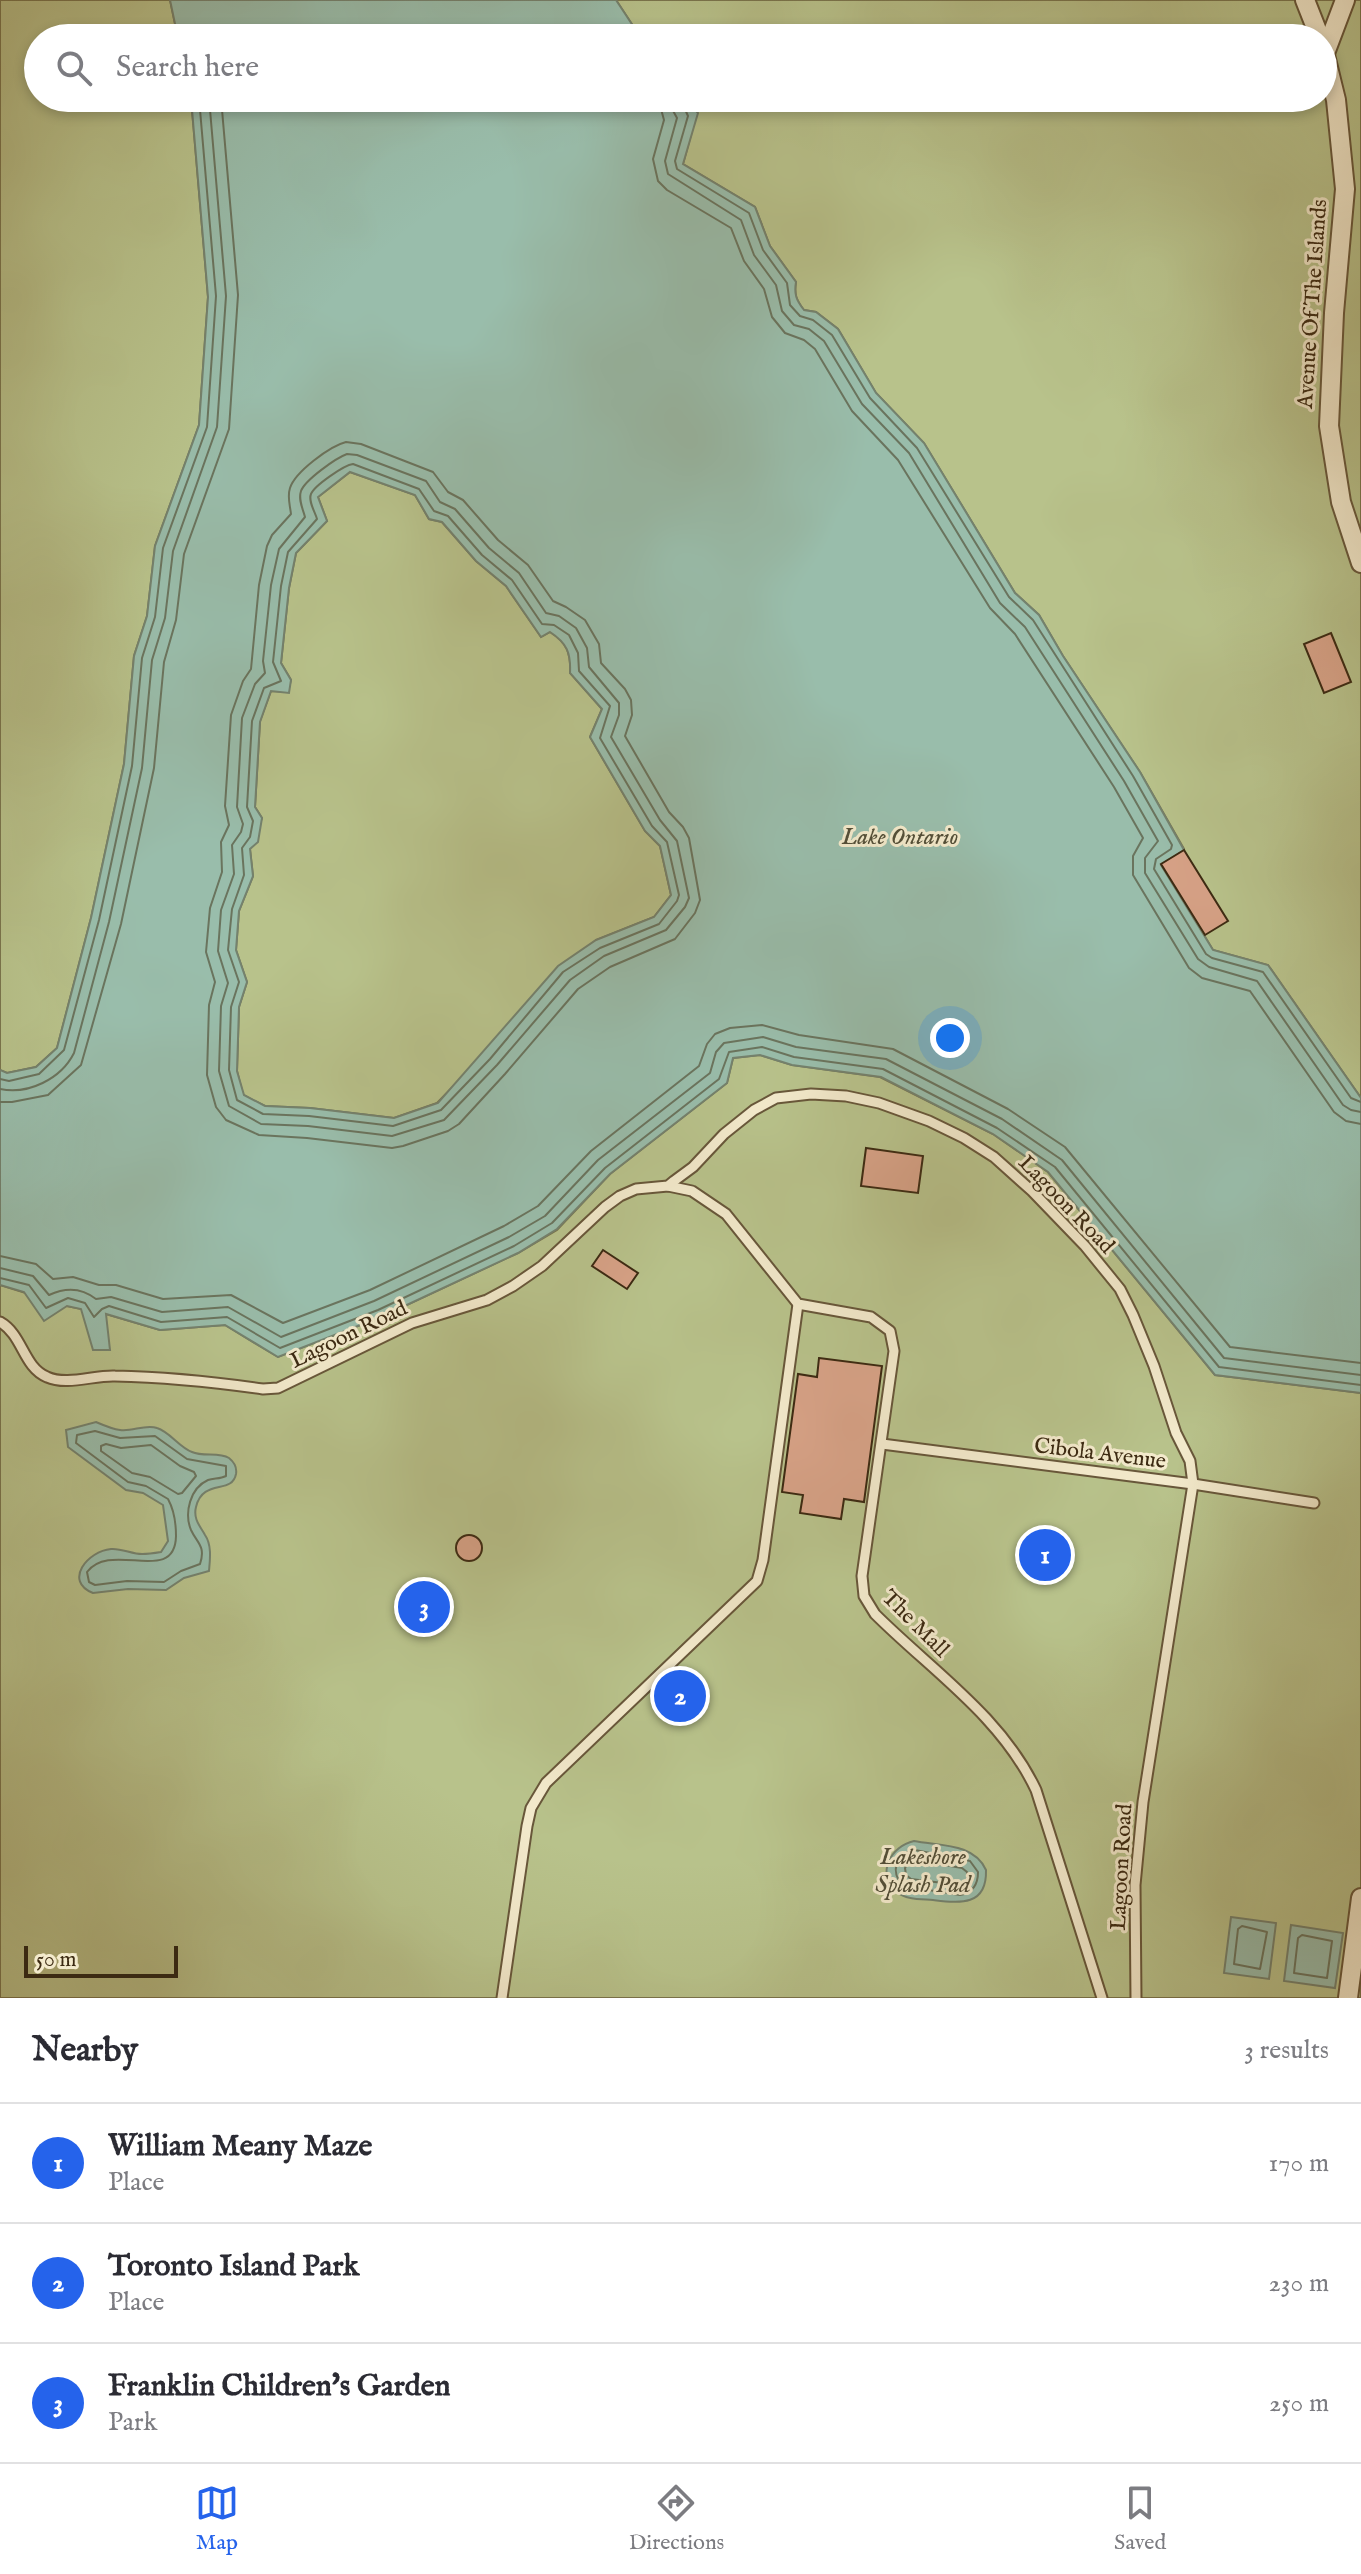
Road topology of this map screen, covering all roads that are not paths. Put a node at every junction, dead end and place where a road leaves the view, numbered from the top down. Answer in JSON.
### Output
{"nodes":[{"id":1,"x":1305,"y":0,"type":"edge"},
{"id":2,"x":1345,"y":0,"type":"edge"},
{"id":3,"x":1314,"y":24,"type":"edge"},
{"id":4,"x":1334,"y":24,"type":"edge"},
{"id":5,"x":1337,"y":112,"type":"edge"},
{"id":6,"x":1361,"y":563,"type":"edge"},
{"id":7,"x":668,"y":1186,"type":"junction"},
{"id":8,"x":798,"y":1304,"type":"junction"},
{"id":9,"x":0,"y":1322,"type":"edge"},
{"id":10,"x":882,"y":1444,"type":"junction"},
{"id":11,"x":1193,"y":1484,"type":"junction"},
{"id":12,"x":1314,"y":1503,"type":"dead end"},
{"id":13,"x":1361,"y":1898,"type":"edge"},
{"id":14,"x":502,"y":1998,"type":"edge"},
{"id":15,"x":1102,"y":1998,"type":"edge"},
{"id":16,"x":1136,"y":1998,"type":"edge"},
{"id":17,"x":1348,"y":1998,"type":"edge"}],
"edges":[{"from":1,"to":3,"type":"street","name":"Avenue Of The Islands"},
{"from":2,"to":4,"type":"street"},
{"from":5,"to":6,"type":"street","name":"Avenue Of The Islands"},
{"from":7,"to":8,"type":"lane"},
{"from":7,"to":9,"type":"lane","name":"Lagoon Road"},
{"from":7,"to":11,"type":"lane","name":"Lagoon Road"},
{"from":8,"to":10,"type":"lane","name":"The Mall"},
{"from":8,"to":14,"type":"lane"},
{"from":10,"to":11,"type":"lane","name":"Cibola Avenue"},
{"from":10,"to":15,"type":"lane","name":"The Mall"},
{"from":11,"to":12,"type":"lane","name":"Cibola Avenue"},
{"from":11,"to":16,"type":"lane","name":"Lagoon Road"},
{"from":13,"to":17,"type":"street"}]}
